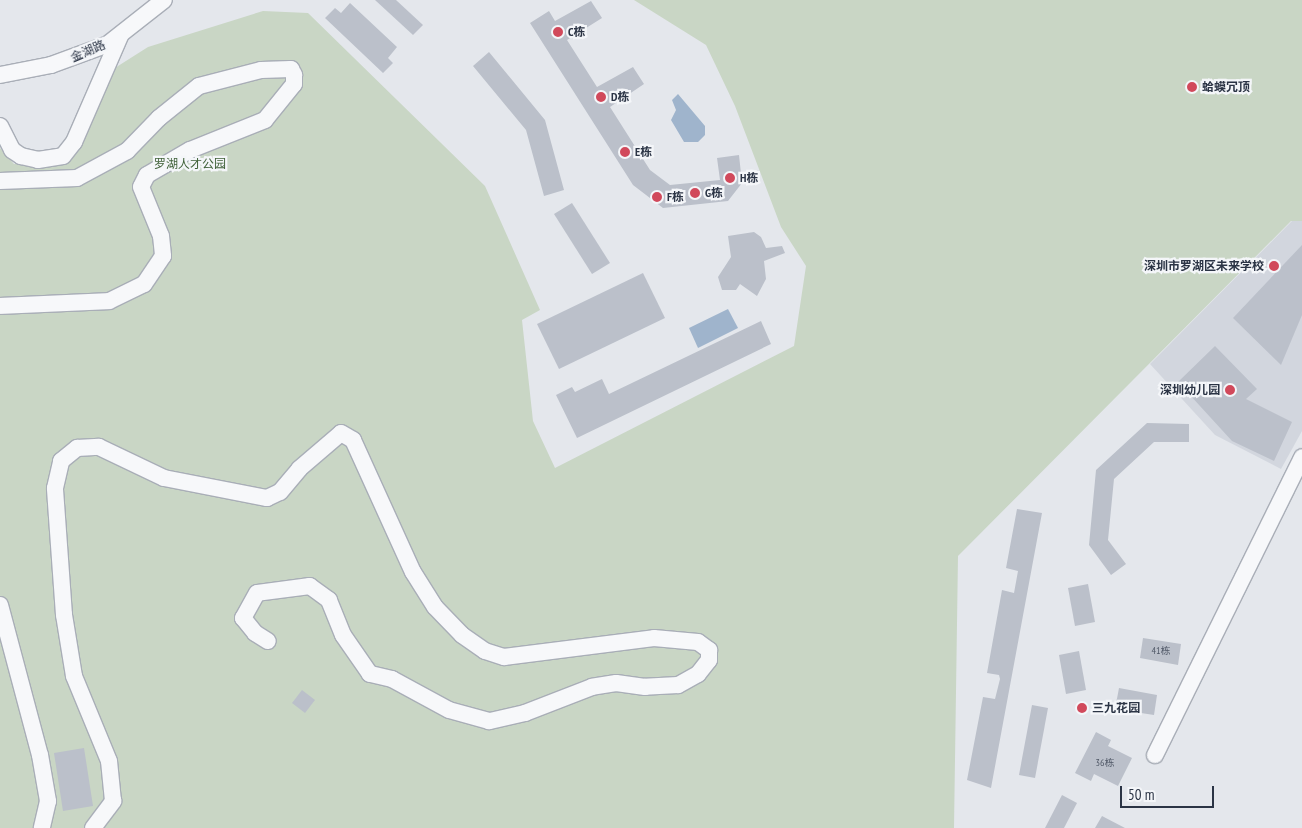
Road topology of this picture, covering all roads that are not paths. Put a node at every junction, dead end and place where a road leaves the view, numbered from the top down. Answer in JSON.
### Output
{"nodes":[{"id":1,"x":164,"y":0,"type":"edge"},
{"id":2,"x":120,"y":36,"type":"junction"},
{"id":3,"x":0,"y":75,"type":"edge"},
{"id":4,"x":0,"y":126,"type":"edge"},
{"id":5,"x":0,"y":181,"type":"edge"},
{"id":6,"x":0,"y":306,"type":"edge"},
{"id":7,"x":1302,"y":457,"type":"edge"},
{"id":8,"x":0,"y":605,"type":"edge"},
{"id":9,"x":268,"y":641,"type":"dead end"},
{"id":10,"x":1155,"y":755,"type":"dead end"},
{"id":11,"x":42,"y":828,"type":"edge"},
{"id":12,"x":94,"y":828,"type":"edge"}],
"edges":[{"from":1,"to":2,"type":"street","name":"金湖路"},
{"from":2,"to":3,"type":"street","name":"金湖路"},
{"from":2,"to":4,"type":"street"},
{"from":5,"to":6,"type":"street"},
{"from":7,"to":10,"type":"street"},
{"from":8,"to":11,"type":"street"},
{"from":9,"to":12,"type":"street"}]}
